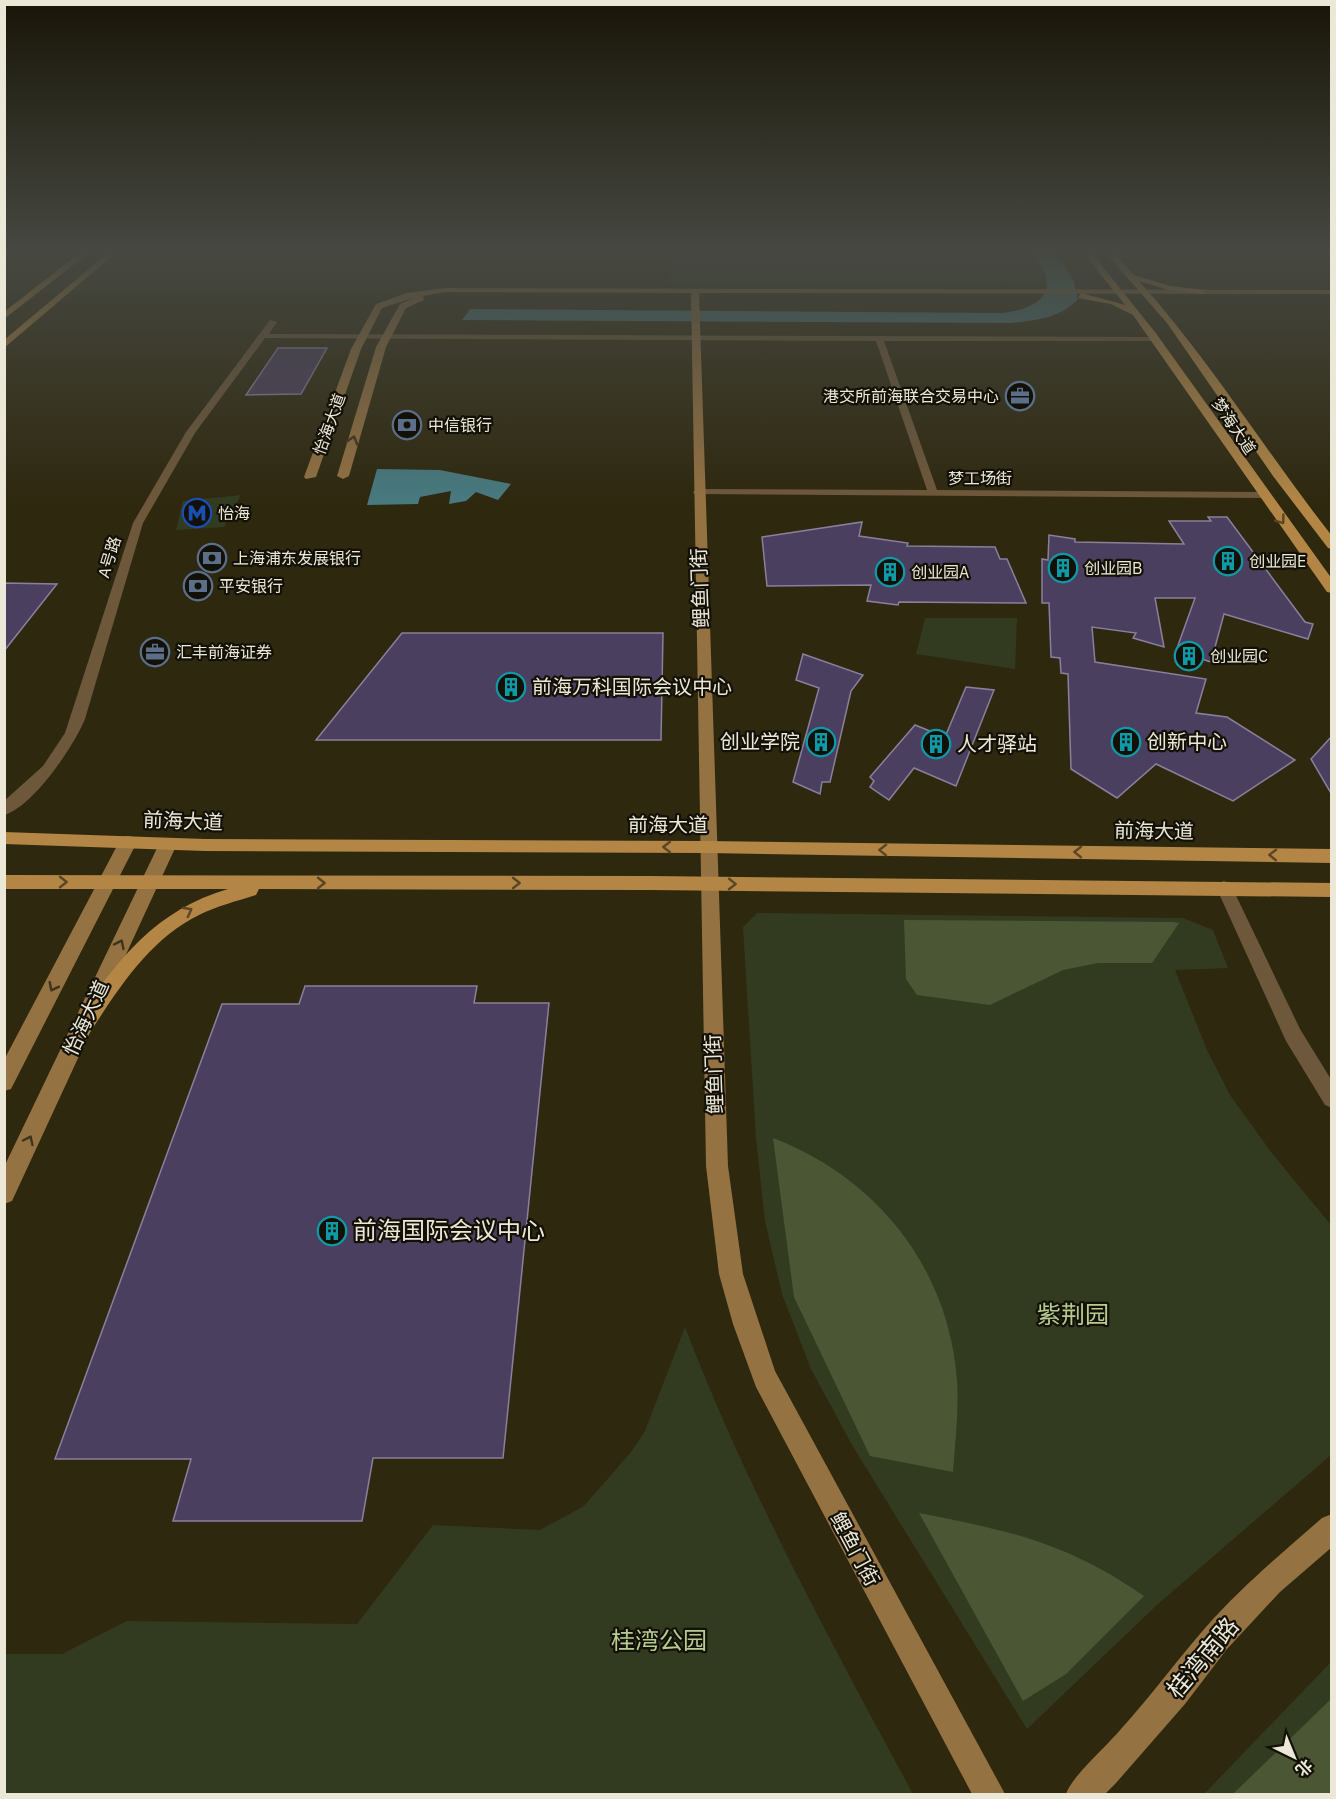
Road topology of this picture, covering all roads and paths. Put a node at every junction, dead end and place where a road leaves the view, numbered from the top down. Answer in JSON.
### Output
{"nodes":[{"id":1,"x":263,"y":336,"type":"joint"},
{"id":2,"x":363,"y":336,"type":"junction"},
{"id":3,"x":467,"y":336,"type":"edge"},
{"id":4,"x":696,"y":336,"type":"edge"},
{"id":5,"x":804,"y":336,"type":"edge"},
{"id":6,"x":1155,"y":336,"type":"edge"},
{"id":7,"x":1180,"y":336,"type":"edge"},
{"id":8,"x":386,"y":337,"type":"junction"},
{"id":9,"x":879,"y":338,"type":"junction"},
{"id":10,"x":1157,"y":339,"type":"junction"},
{"id":11,"x":343,"y":476,"type":"dead end"},
{"id":12,"x":310,"y":477,"type":"dead end"},
{"id":13,"x":698,"y":492,"type":"junction"},
{"id":14,"x":933,"y":493,"type":"junction"},
{"id":15,"x":1263,"y":495,"type":"junction"},
{"id":16,"x":1332,"y":545,"type":"edge"},
{"id":17,"x":1332,"y":589,"type":"edge"},
{"id":18,"x":4,"y":810,"type":"edge"},
{"id":19,"x":4,"y":838,"type":"edge"},
{"id":20,"x":128,"y":842,"type":"junction"},
{"id":21,"x":168,"y":844,"type":"junction"},
{"id":22,"x":707,"y":847,"type":"junction"},
{"id":23,"x":1332,"y":856,"type":"edge"},
{"id":24,"x":4,"y":882,"type":"edge"},
{"id":25,"x":107,"y":882,"type":"junction"},
{"id":26,"x":148,"y":882,"type":"junction"},
{"id":27,"x":293,"y":883,"type":"junction"},
{"id":28,"x":708,"y":884,"type":"junction"},
{"id":29,"x":1224,"y":887,"type":"junction"},
{"id":30,"x":1332,"y":890,"type":"edge"},
{"id":31,"x":80,"y":1031,"type":"junction"},
{"id":32,"x":4,"y":1082,"type":"edge"},
{"id":33,"x":1332,"y":1098,"type":"edge"},
{"id":34,"x":4,"y":1193,"type":"edge"},
{"id":35,"x":1332,"y":1527,"type":"edge"},
{"id":36,"x":989,"y":1794,"type":"edge"},
{"id":37,"x":1082,"y":1794,"type":"edge"}],
"edges":[{"from":1,"to":2,"type":"street"},
{"from":1,"to":18,"type":"street","name":"A号路"},
{"from":2,"to":8,"type":"street"},
{"from":2,"to":12,"type":"street","name":"怡海大道"},
{"from":3,"to":8,"type":"street"},
{"from":4,"to":13,"type":"street","name":"鲤鱼门街"},
{"from":5,"to":9,"type":"street"},
{"from":6,"to":10,"type":"main road","name":"梦海大道"},
{"from":7,"to":16,"type":"main road","name":"梦海大道"},
{"from":11,"to":8,"type":"street","name":"怡海大道","one_way":true},
{"from":9,"to":10,"type":"street"},
{"from":9,"to":14,"type":"street"},
{"from":10,"to":15,"type":"main road","name":"梦海大道"},
{"from":13,"to":14,"type":"street","name":"梦工场街"},
{"from":13,"to":22,"type":"street","name":"鲤鱼门街"},
{"from":14,"to":15,"type":"street","name":"梦工场街"},
{"from":15,"to":17,"type":"main road","name":"梦海大道","one_way":true},
{"from":19,"to":20,"type":"main road","name":"前海大道"},
{"from":20,"to":21,"type":"main road","name":"前海大道"},
{"from":20,"to":25,"type":"street"},
{"from":22,"to":21,"type":"main road","name":"前海大道","one_way":true},
{"from":21,"to":26,"type":"street","name":"怡海大道"},
{"from":23,"to":22,"type":"main road","name":"前海大道","one_way":true},
{"from":22,"to":28,"type":"street","name":"鲤鱼门街"},
{"from":24,"to":25,"type":"main road","one_way":true},
{"from":25,"to":26,"type":"main road"},
{"from":25,"to":32,"type":"street","one_way":true},
{"from":26,"to":27,"type":"main road"},
{"from":31,"to":26,"type":"street","name":"怡海大道","one_way":true},
{"from":27,"to":28,"type":"main road","one_way":true},
{"from":31,"to":27,"type":"main road","one_way":true},
{"from":28,"to":29,"type":"main road","one_way":true},
{"from":28,"to":36,"type":"street","name":"鲤鱼门街"},
{"from":29,"to":30,"type":"main road"},
{"from":29,"to":33,"type":"street"},
{"from":34,"to":31,"type":"street","name":"怡海大道","one_way":true},
{"from":35,"to":37,"type":"street","name":"桂湾南路"}]}
